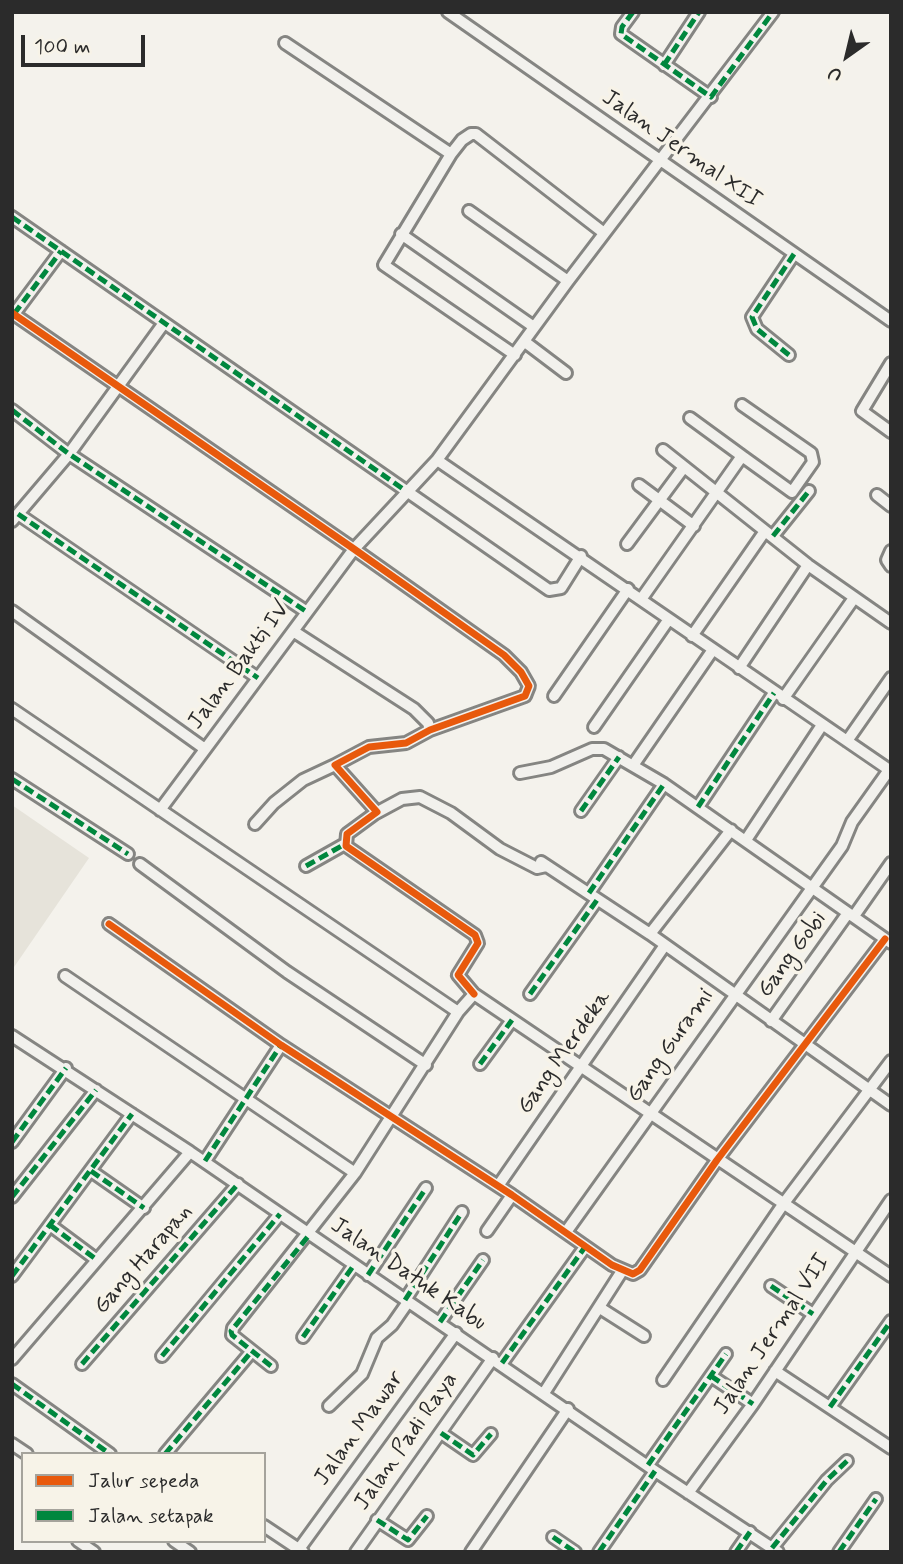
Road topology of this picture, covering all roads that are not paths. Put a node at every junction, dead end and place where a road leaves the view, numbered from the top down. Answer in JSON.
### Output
{"nodes":[{"id":1,"x":447,"y":12,"type":"edge"},
{"id":2,"x":632,"y":12,"type":"edge"},
{"id":3,"x":699,"y":12,"type":"edge"},
{"id":4,"x":774,"y":12,"type":"edge"},
{"id":5,"x":285,"y":43,"type":"dead end"},
{"id":6,"x":664,"y":65,"type":"junction"},
{"id":7,"x":711,"y":97,"type":"junction"},
{"id":8,"x":451,"y":154,"type":"junction"},
{"id":9,"x":661,"y":161,"type":"junction"},
{"id":10,"x":469,"y":211,"type":"dead end"},
{"id":11,"x":12,"y":217,"type":"edge"},
{"id":12,"x":604,"y":233,"type":"junction"},
{"id":13,"x":401,"y":234,"type":"junction"},
{"id":14,"x":61,"y":251,"type":"junction"},
{"id":15,"x":794,"y":254,"type":"junction"},
{"id":16,"x":568,"y":281,"type":"junction"},
{"id":17,"x":13,"y":314,"type":"edge"},
{"id":18,"x":891,"y":321,"type":"edge"},
{"id":19,"x":164,"y":323,"type":"junction"},
{"id":20,"x":534,"y":327,"type":"junction"},
{"id":21,"x":525,"y":342,"type":"junction"},
{"id":22,"x":515,"y":355,"type":"junction"},
{"id":23,"x":789,"y":355,"type":"dead end"},
{"id":24,"x":891,"y":363,"type":"edge"},
{"id":25,"x":566,"y":373,"type":"dead end"},
{"id":26,"x":120,"y":386,"type":"junction"},
{"id":27,"x":742,"y":405,"type":"dead end"},
{"id":28,"x":12,"y":410,"type":"edge"},
{"id":29,"x":690,"y":418,"type":"dead end"},
{"id":30,"x":891,"y":432,"type":"edge"},
{"id":31,"x":663,"y":450,"type":"dead end"},
{"id":32,"x":69,"y":454,"type":"junction"},
{"id":33,"x":742,"y":456,"type":"junction"},
{"id":34,"x":438,"y":460,"type":"junction"},
{"id":35,"x":684,"y":467,"type":"junction"},
{"id":36,"x":639,"y":485,"type":"dead end"},
{"id":37,"x":809,"y":491,"type":"dead end"},
{"id":38,"x":406,"y":492,"type":"junction"},
{"id":39,"x":718,"y":492,"type":"junction"},
{"id":40,"x":877,"y":495,"type":"dead end"},
{"id":41,"x":660,"y":501,"type":"junction"},
{"id":42,"x":891,"y":506,"type":"edge"},
{"id":43,"x":15,"y":518,"type":"edge"},
{"id":44,"x":694,"y":526,"type":"junction"},
{"id":45,"x":769,"y":534,"type":"junction"},
{"id":46,"x":628,"y":544,"type":"dead end"},
{"id":47,"x":354,"y":549,"type":"junction"},
{"id":48,"x":891,"y":551,"type":"edge"},
{"id":49,"x":581,"y":556,"type":"junction"},
{"id":50,"x":808,"y":565,"type":"junction"},
{"id":51,"x":891,"y":566,"type":"edge"},
{"id":52,"x":628,"y":589,"type":"junction"},
{"id":53,"x":642,"y":598,"type":"junction"},
{"id":54,"x":854,"y":598,"type":"junction"},
{"id":55,"x":12,"y":611,"type":"edge"},
{"id":56,"x":307,"y":612,"type":"junction"},
{"id":57,"x":669,"y":619,"type":"junction"},
{"id":58,"x":891,"y":623,"type":"edge"},
{"id":59,"x":293,"y":631,"type":"junction"},
{"id":60,"x":692,"y":636,"type":"junction"},
{"id":61,"x":712,"y":652,"type":"junction"},
{"id":62,"x":739,"y":668,"type":"junction"},
{"id":63,"x":258,"y":678,"type":"junction"},
{"id":64,"x":891,"y":678,"type":"edge"},
{"id":65,"x":554,"y":696,"type":"dead end"},
{"id":66,"x":779,"y":696,"type":"junction"},
{"id":67,"x":12,"y":709,"type":"edge"},
{"id":68,"x":822,"y":725,"type":"junction"},
{"id":69,"x":594,"y":727,"type":"dead end"},
{"id":70,"x":430,"y":730,"type":"junction"},
{"id":71,"x":846,"y":741,"type":"junction"},
{"id":72,"x":205,"y":748,"type":"junction"},
{"id":73,"x":620,"y":757,"type":"junction"},
{"id":74,"x":634,"y":764,"type":"junction"},
{"id":75,"x":334,"y":765,"type":"junction"},
{"id":76,"x":890,"y":771,"type":"edge"},
{"id":77,"x":520,"y":773,"type":"dead end"},
{"id":78,"x":12,"y":779,"type":"edge"},
{"id":79,"x":664,"y":784,"type":"junction"},
{"id":80,"x":698,"y":807,"type":"junction"},
{"id":81,"x":160,"y":810,"type":"junction"},
{"id":82,"x":581,"y":811,"type":"dead end"},
{"id":83,"x":376,"y":813,"type":"junction"},
{"id":84,"x":255,"y":824,"type":"dead end"},
{"id":85,"x":732,"y":830,"type":"junction"},
{"id":86,"x":746,"y":840,"type":"junction"},
{"id":87,"x":345,"y":844,"type":"junction"},
{"id":88,"x":128,"y":854,"type":"dead end"},
{"id":89,"x":140,"y":863,"type":"dead end"},
{"id":90,"x":891,"y":863,"type":"edge"},
{"id":91,"x":306,"y":866,"type":"dead end"},
{"id":92,"x":813,"y":886,"type":"junction"},
{"id":93,"x":593,"y":897,"type":"junction"},
{"id":94,"x":851,"y":915,"type":"junction"},
{"id":95,"x":109,"y":924,"type":"dead end"},
{"id":96,"x":650,"y":934,"type":"junction"},
{"id":97,"x":888,"y":941,"type":"edge"},
{"id":98,"x":665,"y":945,"type":"junction"},
{"id":99,"x":65,"y":976,"type":"dead end"},
{"id":100,"x":734,"y":993,"type":"junction"},
{"id":101,"x":474,"y":994,"type":"junction"},
{"id":102,"x":530,"y":994,"type":"dead end"},
{"id":103,"x":458,"y":1012,"type":"junction"},
{"id":104,"x":512,"y":1020,"type":"junction"},
{"id":105,"x":771,"y":1021,"type":"junction"},
{"id":106,"x":12,"y":1035,"type":"edge"},
{"id":107,"x":804,"y":1044,"type":"junction"},
{"id":108,"x":281,"y":1045,"type":"junction"},
{"id":109,"x":891,"y":1061,"type":"edge"},
{"id":110,"x":480,"y":1064,"type":"dead end"},
{"id":111,"x":426,"y":1065,"type":"junction"},
{"id":112,"x":582,"y":1067,"type":"junction"},
{"id":113,"x":66,"y":1068,"type":"junction"},
{"id":114,"x":96,"y":1090,"type":"junction"},
{"id":115,"x":868,"y":1090,"type":"junction"},
{"id":116,"x":247,"y":1100,"type":"junction"},
{"id":117,"x":891,"y":1105,"type":"edge"},
{"id":118,"x":132,"y":1114,"type":"junction"},
{"id":119,"x":649,"y":1114,"type":"junction"},
{"id":120,"x":391,"y":1118,"type":"junction"},
{"id":121,"x":12,"y":1142,"type":"edge"},
{"id":122,"x":190,"y":1152,"type":"junction"},
{"id":123,"x":716,"y":1160,"type":"junction"},
{"id":124,"x":205,"y":1161,"type":"junction"},
{"id":125,"x":91,"y":1171,"type":"junction"},
{"id":126,"x":355,"y":1174,"type":"junction"},
{"id":127,"x":238,"y":1184,"type":"junction"},
{"id":128,"x":498,"y":1185,"type":"junction"},
{"id":129,"x":426,"y":1188,"type":"dead end"},
{"id":130,"x":512,"y":1195,"type":"junction"},
{"id":131,"x":12,"y":1197,"type":"edge"},
{"id":132,"x":891,"y":1200,"type":"edge"},
{"id":133,"x":784,"y":1203,"type":"junction"},
{"id":134,"x":144,"y":1208,"type":"junction"},
{"id":135,"x":462,"y":1212,"type":"dead end"},
{"id":136,"x":280,"y":1214,"type":"junction"},
{"id":137,"x":50,"y":1225,"type":"junction"},
{"id":138,"x":487,"y":1231,"type":"dead end"},
{"id":139,"x":566,"y":1232,"type":"junction"},
{"id":140,"x":310,"y":1234,"type":"junction"},
{"id":141,"x":585,"y":1247,"type":"junction"},
{"id":142,"x":856,"y":1251,"type":"junction"},
{"id":143,"x":97,"y":1260,"type":"junction"},
{"id":144,"x":483,"y":1260,"type":"dead end"},
{"id":145,"x":354,"y":1265,"type":"junction"},
{"id":146,"x":622,"y":1271,"type":"junction"},
{"id":147,"x":368,"y":1275,"type":"junction"},
{"id":148,"x":12,"y":1276,"type":"edge"},
{"id":149,"x":891,"y":1276,"type":"edge"},
{"id":150,"x":771,"y":1286,"type":"dead end"},
{"id":151,"x":407,"y":1301,"type":"junction"},
{"id":152,"x":600,"y":1308,"type":"junction"},
{"id":153,"x":813,"y":1314,"type":"junction"},
{"id":154,"x":891,"y":1321,"type":"edge"},
{"id":155,"x":440,"y":1322,"type":"junction"},
{"id":156,"x":456,"y":1333,"type":"junction"},
{"id":157,"x":645,"y":1336,"type":"dead end"},
{"id":158,"x":303,"y":1337,"type":"dead end"},
{"id":159,"x":252,"y":1351,"type":"junction"},
{"id":160,"x":726,"y":1354,"type":"dead end"},
{"id":161,"x":162,"y":1356,"type":"dead end"},
{"id":162,"x":12,"y":1359,"type":"edge"},
{"id":163,"x":497,"y":1360,"type":"junction"},
{"id":164,"x":82,"y":1364,"type":"dead end"},
{"id":165,"x":271,"y":1366,"type":"dead end"},
{"id":166,"x":775,"y":1371,"type":"junction"},
{"id":167,"x":711,"y":1376,"type":"junction"},
{"id":168,"x":663,"y":1380,"type":"dead end"},
{"id":169,"x":12,"y":1384,"type":"edge"},
{"id":170,"x":544,"y":1393,"type":"junction"},
{"id":171,"x":753,"y":1404,"type":"junction"},
{"id":172,"x":329,"y":1406,"type":"dead end"},
{"id":173,"x":830,"y":1407,"type":"junction"},
{"id":174,"x":568,"y":1409,"type":"junction"},
{"id":175,"x":441,"y":1433,"type":"junction"},
{"id":176,"x":491,"y":1434,"type":"dead end"},
{"id":177,"x":891,"y":1448,"type":"edge"},
{"id":178,"x":107,"y":1452,"type":"edge"},
{"id":179,"x":167,"y":1452,"type":"edge"},
{"id":180,"x":847,"y":1461,"type":"dead end"},
{"id":181,"x":651,"y":1468,"type":"junction"},
{"id":182,"x":688,"y":1493,"type":"junction"},
{"id":183,"x":876,"y":1499,"type":"dead end"},
{"id":184,"x":427,"y":1516,"type":"dead end"},
{"id":185,"x":377,"y":1520,"type":"junction"},
{"id":186,"x":266,"y":1527,"type":"edge"},
{"id":187,"x":750,"y":1532,"type":"junction"},
{"id":188,"x":553,"y":1537,"type":"dead end"},
{"id":189,"x":301,"y":1550,"type":"edge"},
{"id":190,"x":775,"y":1550,"type":"edge"},
{"id":191,"x":355,"y":1552,"type":"edge"},
{"id":192,"x":471,"y":1552,"type":"edge"},
{"id":193,"x":575,"y":1552,"type":"edge"},
{"id":194,"x":598,"y":1552,"type":"edge"},
{"id":195,"x":736,"y":1552,"type":"edge"},
{"id":196,"x":839,"y":1552,"type":"edge"}],
"edges":[{"from":1,"to":9,"type":"street","name":"Jalan Jermal XII"},
{"from":2,"to":6,"type":"street"},
{"from":3,"to":6,"type":"street"},
{"from":4,"to":7,"type":"street","name":"Jalan Bakti IV"},
{"from":5,"to":8,"type":"street"},
{"from":6,"to":7,"type":"street"},
{"from":7,"to":9,"type":"street","name":"Jalan Bakti IV"},
{"from":8,"to":12,"type":"street"},
{"from":8,"to":13,"type":"street"},
{"from":9,"to":12,"type":"street","name":"Jalan Bakti IV"},
{"from":9,"to":15,"type":"street","name":"Jalan Jermal XII"},
{"from":10,"to":16,"type":"street"},
{"from":11,"to":14,"type":"street"},
{"from":12,"to":16,"type":"street","name":"Jalan Bakti IV"},
{"from":13,"to":20,"type":"street"},
{"from":13,"to":22,"type":"street"},
{"from":14,"to":17,"type":"street"},
{"from":14,"to":19,"type":"street"},
{"from":15,"to":18,"type":"street","name":"Jalan Jermal XII"},
{"from":15,"to":23,"type":"street"},
{"from":16,"to":20,"type":"street","name":"Jalan Bakti IV"},
{"from":17,"to":26,"type":"street"},
{"from":19,"to":26,"type":"street"},
{"from":19,"to":38,"type":"street"},
{"from":20,"to":21,"type":"street","name":"Jalan Bakti IV"},
{"from":21,"to":22,"type":"street","name":"Jalan Bakti IV"},
{"from":21,"to":25,"type":"street"},
{"from":22,"to":34,"type":"street","name":"Jalan Bakti IV"},
{"from":24,"to":30,"type":"street"},
{"from":26,"to":32,"type":"street"},
{"from":26,"to":47,"type":"street"},
{"from":27,"to":33,"type":"street"},
{"from":28,"to":32,"type":"street"},
{"from":29,"to":33,"type":"street"},
{"from":31,"to":35,"type":"street"},
{"from":32,"to":43,"type":"street"},
{"from":32,"to":56,"type":"street"},
{"from":33,"to":39,"type":"street"},
{"from":34,"to":38,"type":"street","name":"Jalan Bakti IV"},
{"from":34,"to":49,"type":"street"},
{"from":35,"to":39,"type":"street"},
{"from":35,"to":41,"type":"street"},
{"from":36,"to":41,"type":"street"},
{"from":37,"to":45,"type":"street"},
{"from":38,"to":47,"type":"street","name":"Jalan Bakti IV"},
{"from":38,"to":49,"type":"street"},
{"from":39,"to":44,"type":"street"},
{"from":39,"to":45,"type":"street"},
{"from":40,"to":42,"type":"street"},
{"from":41,"to":44,"type":"street"},
{"from":41,"to":46,"type":"street"},
{"from":43,"to":63,"type":"street"},
{"from":44,"to":53,"type":"street"},
{"from":45,"to":50,"type":"street"},
{"from":45,"to":60,"type":"street"},
{"from":47,"to":56,"type":"street","name":"Jalan Bakti IV"},
{"from":47,"to":70,"type":"street"},
{"from":48,"to":51,"type":"street"},
{"from":49,"to":52,"type":"street"},
{"from":50,"to":54,"type":"street"},
{"from":50,"to":62,"type":"street"},
{"from":52,"to":53,"type":"street"},
{"from":52,"to":65,"type":"street"},
{"from":53,"to":57,"type":"street"},
{"from":54,"to":58,"type":"street"},
{"from":54,"to":66,"type":"street"},
{"from":55,"to":72,"type":"street"},
{"from":56,"to":59,"type":"street","name":"Jalan Bakti IV"},
{"from":57,"to":60,"type":"street"},
{"from":57,"to":69,"type":"street"},
{"from":59,"to":63,"type":"street","name":"Jalan Bakti IV"},
{"from":59,"to":70,"type":"street"},
{"from":60,"to":61,"type":"street"},
{"from":61,"to":62,"type":"street"},
{"from":61,"to":74,"type":"street"},
{"from":62,"to":66,"type":"street"},
{"from":63,"to":72,"type":"street","name":"Jalan Bakti IV"},
{"from":64,"to":71,"type":"street"},
{"from":66,"to":68,"type":"street"},
{"from":66,"to":80,"type":"street"},
{"from":67,"to":81,"type":"street"},
{"from":68,"to":71,"type":"street"},
{"from":68,"to":86,"type":"street"},
{"from":70,"to":75,"type":"street"},
{"from":71,"to":76,"type":"street"},
{"from":72,"to":81,"type":"street","name":"Jalan Bakti IV"},
{"from":73,"to":74,"type":"street"},
{"from":73,"to":77,"type":"street"},
{"from":73,"to":82,"type":"street"},
{"from":74,"to":79,"type":"street"},
{"from":75,"to":83,"type":"street"},
{"from":75,"to":84,"type":"street"},
{"from":76,"to":92,"type":"street","name":"Gang Gurami"},
{"from":78,"to":88,"type":"street"},
{"from":79,"to":80,"type":"street"},
{"from":79,"to":93,"type":"street"},
{"from":80,"to":85,"type":"street"},
{"from":81,"to":103,"type":"street"},
{"from":83,"to":87,"type":"street"},
{"from":83,"to":93,"type":"street"},
{"from":85,"to":86,"type":"street"},
{"from":85,"to":96,"type":"street"},
{"from":86,"to":92,"type":"street"},
{"from":87,"to":91,"type":"street"},
{"from":87,"to":101,"type":"street"},
{"from":89,"to":111,"type":"street"},
{"from":90,"to":94,"type":"street","name":"Gang Gobi"},
{"from":92,"to":94,"type":"street"},
{"from":92,"to":100,"type":"street","name":"Gang Gurami"},
{"from":93,"to":96,"type":"street"},
{"from":93,"to":102,"type":"street"},
{"from":94,"to":97,"type":"street"},
{"from":94,"to":105,"type":"street","name":"Gang Gobi"},
{"from":95,"to":108,"type":"street"},
{"from":96,"to":98,"type":"street"},
{"from":97,"to":107,"type":"street"},
{"from":98,"to":100,"type":"street"},
{"from":98,"to":112,"type":"street","name":"Gang Merdeka"},
{"from":99,"to":116,"type":"street"},
{"from":100,"to":105,"type":"street"},
{"from":100,"to":119,"type":"street","name":"Gang Gurami"},
{"from":101,"to":103,"type":"street"},
{"from":101,"to":104,"type":"street"},
{"from":103,"to":111,"type":"street"},
{"from":104,"to":110,"type":"street"},
{"from":104,"to":112,"type":"street"},
{"from":105,"to":107,"type":"street"},
{"from":106,"to":113,"type":"street","name":"Jalan Datuk Kabu"},
{"from":107,"to":115,"type":"street"},
{"from":107,"to":123,"type":"street"},
{"from":108,"to":116,"type":"street"},
{"from":108,"to":120,"type":"street"},
{"from":109,"to":115,"type":"street"},
{"from":111,"to":120,"type":"street"},
{"from":112,"to":119,"type":"street"},
{"from":112,"to":128,"type":"street","name":"Gang Merdeka"},
{"from":113,"to":114,"type":"street","name":"Jalan Datuk Kabu"},
{"from":113,"to":121,"type":"street"},
{"from":114,"to":118,"type":"street","name":"Jalan Datuk Kabu"},
{"from":114,"to":131,"type":"street"},
{"from":115,"to":117,"type":"street"},
{"from":115,"to":133,"type":"street"},
{"from":116,"to":124,"type":"street"},
{"from":116,"to":126,"type":"street"},
{"from":118,"to":122,"type":"street","name":"Jalan Datuk Kabu"},
{"from":118,"to":125,"type":"street"},
{"from":119,"to":123,"type":"street"},
{"from":119,"to":139,"type":"street","name":"Gang Gurami"},
{"from":120,"to":126,"type":"street"},
{"from":120,"to":128,"type":"street"},
{"from":122,"to":124,"type":"street","name":"Jalan Datuk Kabu"},
{"from":122,"to":134,"type":"street"},
{"from":123,"to":133,"type":"street"},
{"from":123,"to":146,"type":"street"},
{"from":124,"to":127,"type":"street","name":"Jalan Datuk Kabu"},
{"from":125,"to":134,"type":"street"},
{"from":125,"to":137,"type":"street"},
{"from":126,"to":140,"type":"street"},
{"from":127,"to":136,"type":"street","name":"Jalan Datuk Kabu"},
{"from":127,"to":164,"type":"street","name":"Gang Harapan"},
{"from":128,"to":130,"type":"street"},
{"from":129,"to":147,"type":"street"},
{"from":130,"to":138,"type":"street"},
{"from":130,"to":139,"type":"street"},
{"from":132,"to":142,"type":"street","name":"Jalan Jermal VII"},
{"from":133,"to":142,"type":"street"},
{"from":133,"to":168,"type":"street"},
{"from":134,"to":143,"type":"street"},
{"from":135,"to":151,"type":"street"},
{"from":136,"to":140,"type":"street","name":"Jalan Datuk Kabu"},
{"from":136,"to":161,"type":"street"},
{"from":137,"to":143,"type":"street"},
{"from":137,"to":148,"type":"street"},
{"from":139,"to":141,"type":"street"},
{"from":140,"to":145,"type":"street","name":"Jalan Datuk Kabu"},
{"from":140,"to":159,"type":"street"},
{"from":141,"to":146,"type":"street"},
{"from":141,"to":163,"type":"street","name":"Jalan Padi Raya"},
{"from":142,"to":149,"type":"street"},
{"from":142,"to":153,"type":"street","name":"Jalan Jermal VII"},
{"from":143,"to":162,"type":"street"},
{"from":144,"to":155,"type":"street"},
{"from":145,"to":147,"type":"street","name":"Jalan Datuk Kabu"},
{"from":145,"to":158,"type":"street"},
{"from":146,"to":152,"type":"street"},
{"from":147,"to":151,"type":"street","name":"Jalan Datuk Kabu"},
{"from":150,"to":153,"type":"street"},
{"from":151,"to":155,"type":"street","name":"Jalan Datuk Kabu"},
{"from":151,"to":172,"type":"street"},
{"from":152,"to":157,"type":"street"},
{"from":152,"to":170,"type":"street"},
{"from":153,"to":166,"type":"street","name":"Jalan Jermal VII"},
{"from":154,"to":173,"type":"street"},
{"from":155,"to":156,"type":"street","name":"Jalan Datuk Kabu"},
{"from":156,"to":163,"type":"street","name":"Jalan Datuk Kabu"},
{"from":156,"to":189,"type":"street","name":"Jalan Mawar"},
{"from":159,"to":165,"type":"street"},
{"from":159,"to":179,"type":"street"},
{"from":160,"to":167,"type":"street"},
{"from":163,"to":170,"type":"street","name":"Jalan Datuk Kabu"},
{"from":163,"to":175,"type":"street","name":"Jalan Padi Raya"},
{"from":166,"to":171,"type":"street","name":"Jalan Jermal VII"},
{"from":166,"to":173,"type":"street"},
{"from":167,"to":171,"type":"street"},
{"from":167,"to":181,"type":"street"},
{"from":169,"to":178,"type":"street"},
{"from":170,"to":174,"type":"street","name":"Jalan Datuk Kabu"},
{"from":171,"to":182,"type":"street","name":"Jalan Jermal VII"},
{"from":173,"to":177,"type":"street"},
{"from":174,"to":181,"type":"street","name":"Jalan Datuk Kabu"},
{"from":174,"to":192,"type":"street"},
{"from":175,"to":176,"type":"street"},
{"from":175,"to":185,"type":"street","name":"Jalan Padi Raya"},
{"from":180,"to":190,"type":"street"},
{"from":181,"to":182,"type":"street","name":"Jalan Datuk Kabu"},
{"from":181,"to":194,"type":"street"},
{"from":182,"to":187,"type":"street","name":"Jalan Datuk Kabu"},
{"from":183,"to":196,"type":"street"},
{"from":184,"to":185,"type":"street"},
{"from":185,"to":191,"type":"street","name":"Jalan Padi Raya"},
{"from":186,"to":189,"type":"street"},
{"from":187,"to":190,"type":"street","name":"Jalan Datuk Kabu"},
{"from":187,"to":195,"type":"street"},
{"from":188,"to":193,"type":"street"}]}
